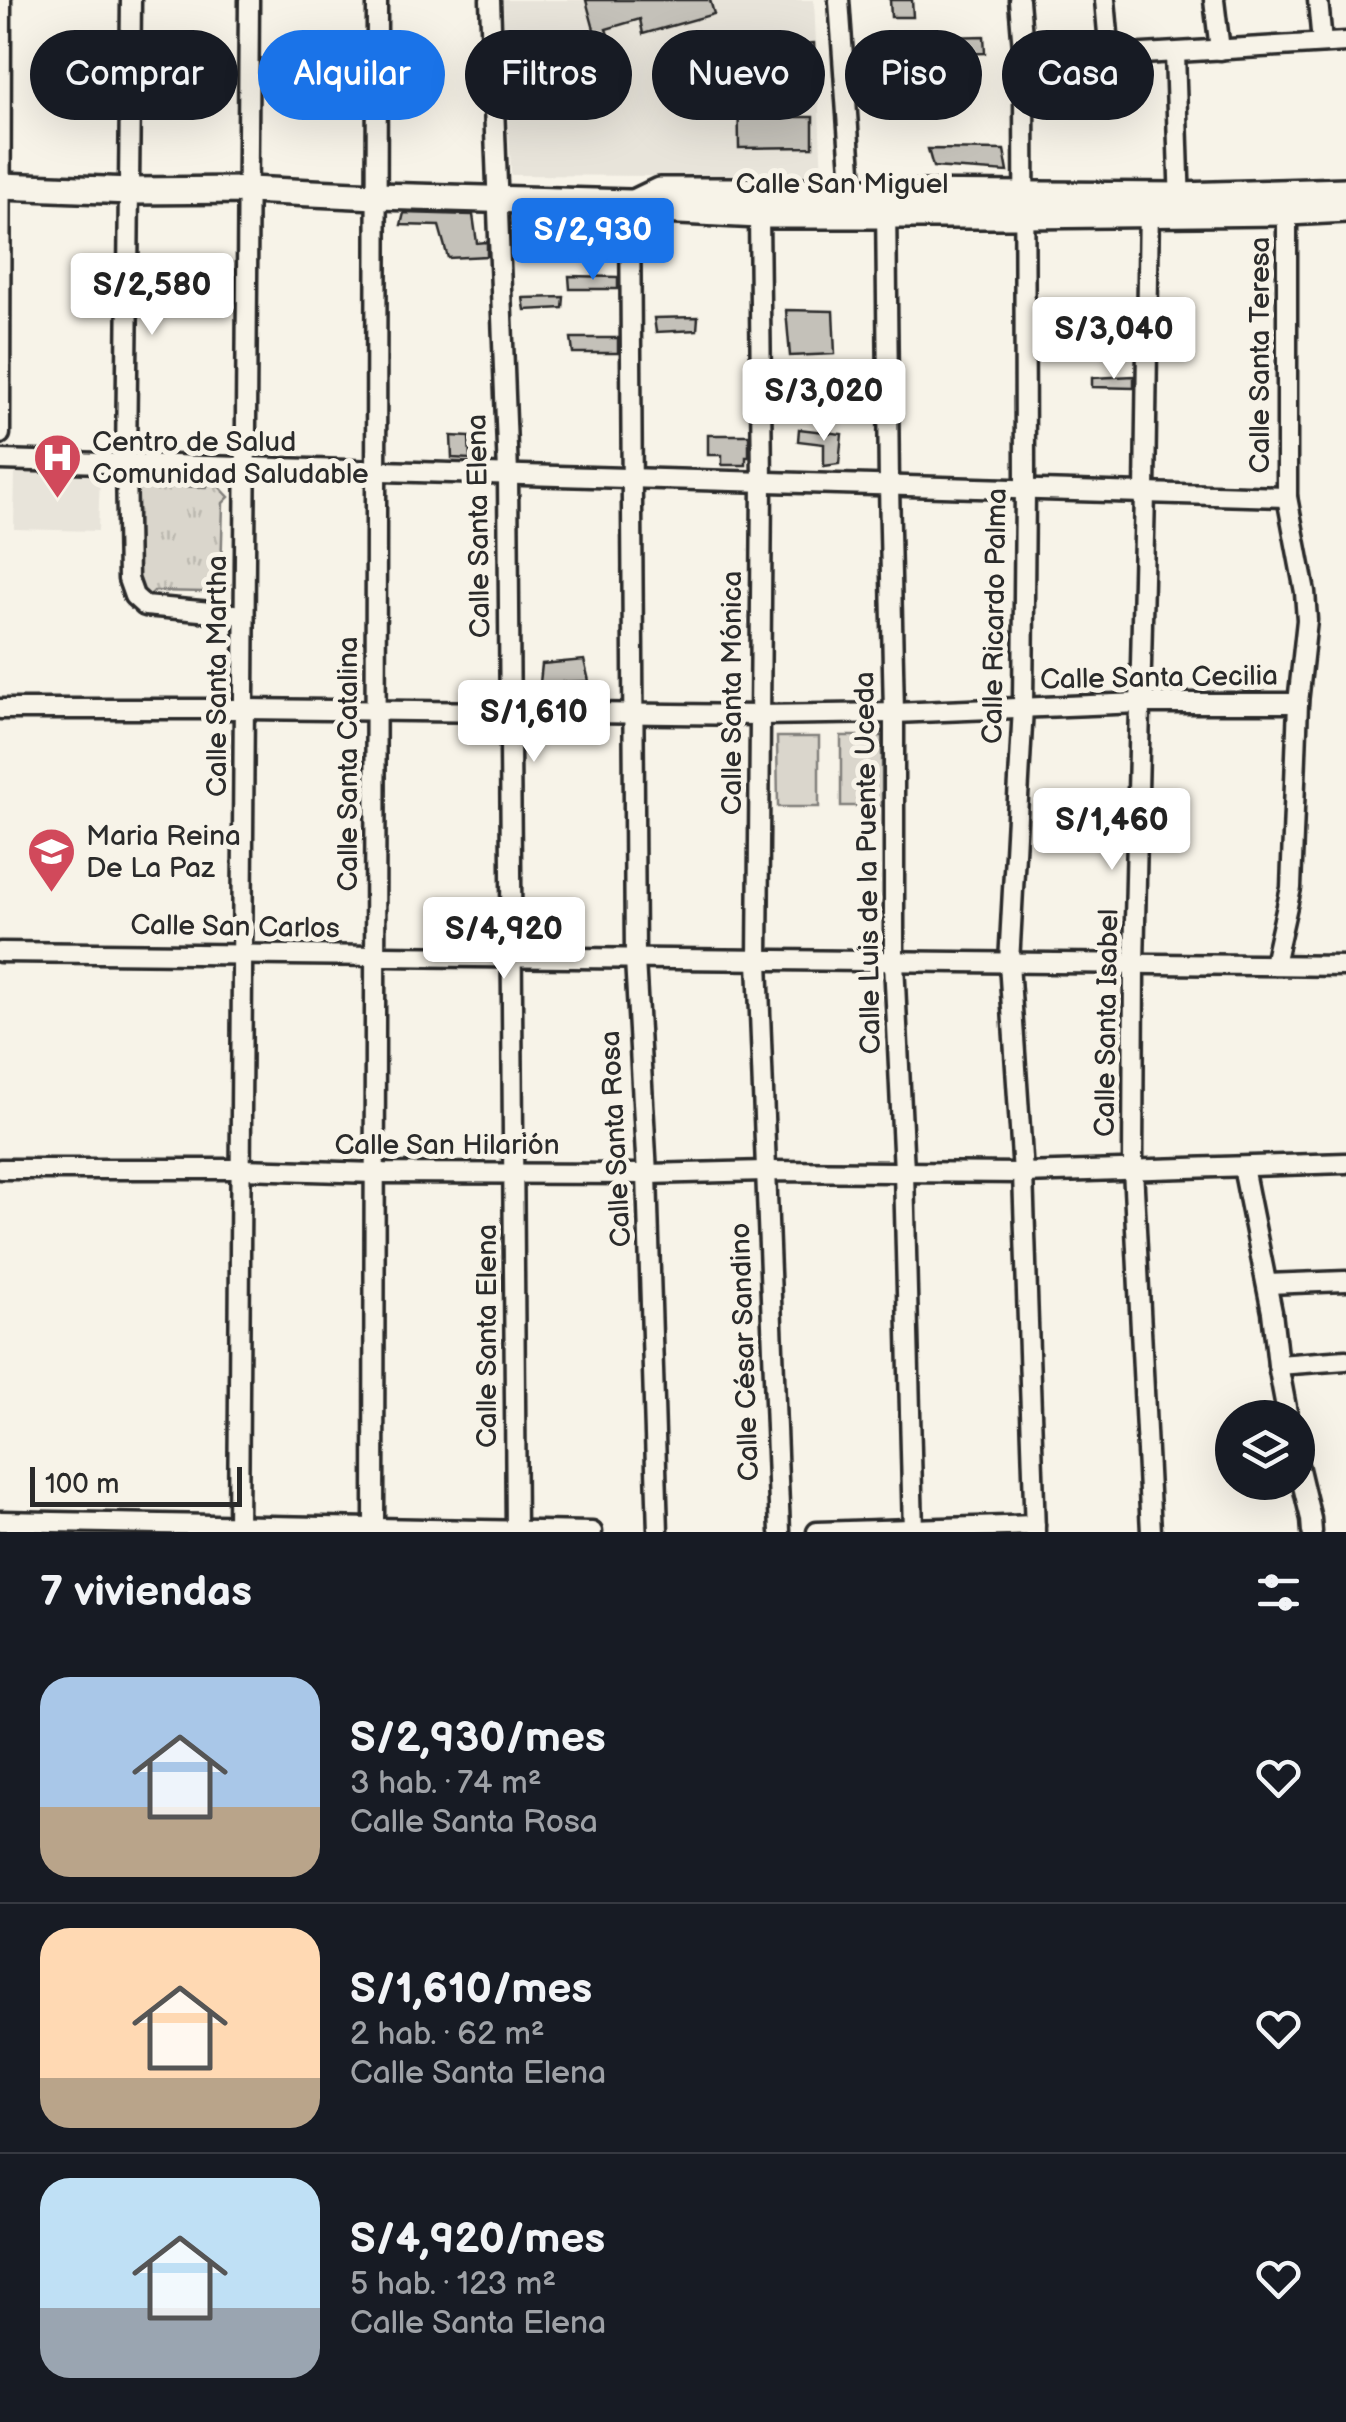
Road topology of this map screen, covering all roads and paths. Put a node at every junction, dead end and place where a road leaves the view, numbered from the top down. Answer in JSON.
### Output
{"nodes":[{"id":1,"x":2,"y":0,"type":"edge"},
{"id":2,"x":132,"y":0,"type":"edge"},
{"id":3,"x":249,"y":0,"type":"edge"},
{"id":4,"x":377,"y":0,"type":"edge"},
{"id":5,"x":490,"y":0,"type":"edge"},
{"id":6,"x":839,"y":0,"type":"edge"},
{"id":7,"x":1019,"y":0,"type":"edge"},
{"id":8,"x":1105,"y":0,"type":"edge"},
{"id":9,"x":1214,"y":0,"type":"edge"},
{"id":10,"x":1318,"y":0,"type":"edge"},
{"id":11,"x":1021,"y":30,"type":"edge"},
{"id":12,"x":1108,"y":30,"type":"edge"},
{"id":13,"x":1346,"y":42,"type":"edge"},
{"id":14,"x":1322,"y":43,"type":"junction"},
{"id":15,"x":1220,"y":50,"type":"junction"},
{"id":16,"x":1175,"y":53,"type":"junction"},
{"id":17,"x":1154,"y":54,"type":"edge"},
{"id":18,"x":1024,"y":120,"type":"edge"},
{"id":19,"x":0,"y":186,"type":"edge"},
{"id":20,"x":248,"y":190,"type":"junction"},
{"id":21,"x":131,"y":191,"type":"junction"},
{"id":22,"x":1346,"y":191,"type":"edge"},
{"id":23,"x":376,"y":196,"type":"junction"},
{"id":24,"x":496,"y":198,"type":"junction"},
{"id":25,"x":632,"y":203,"type":"junction"},
{"id":26,"x":853,"y":203,"type":"junction"},
{"id":27,"x":1287,"y":203,"type":"junction"},
{"id":28,"x":886,"y":205,"type":"junction"},
{"id":29,"x":1024,"y":205,"type":"junction"},
{"id":30,"x":1149,"y":205,"type":"junction"},
{"id":31,"x":1180,"y":205,"type":"junction"},
{"id":32,"x":1346,"y":209,"type":"edge"},
{"id":33,"x":759,"y":216,"type":"junction"},
{"id":34,"x":0,"y":434,"type":"edge"},
{"id":35,"x":0,"y":460,"type":"edge"},
{"id":36,"x":126,"y":464,"type":"junction"},
{"id":37,"x":246,"y":467,"type":"junction"},
{"id":38,"x":376,"y":471,"type":"junction"},
{"id":39,"x":508,"y":474,"type":"junction"},
{"id":40,"x":630,"y":478,"type":"junction"},
{"id":41,"x":762,"y":482,"type":"junction"},
{"id":42,"x":888,"y":486,"type":"junction"},
{"id":43,"x":1025,"y":488,"type":"junction"},
{"id":44,"x":1146,"y":493,"type":"junction"},
{"id":45,"x":1287,"y":498,"type":"junction"},
{"id":46,"x":244,"y":615,"type":"junction"},
{"id":47,"x":1140,"y":704,"type":"junction"},
{"id":48,"x":1298,"y":704,"type":"junction"},
{"id":49,"x":1022,"y":707,"type":"junction"},
{"id":50,"x":0,"y":709,"type":"edge"},
{"id":51,"x":244,"y":709,"type":"junction"},
{"id":52,"x":376,"y":712,"type":"junction"},
{"id":53,"x":510,"y":713,"type":"junction"},
{"id":54,"x":894,"y":713,"type":"junction"},
{"id":55,"x":635,"y":714,"type":"junction"},
{"id":56,"x":759,"y":715,"type":"junction"},
{"id":57,"x":0,"y":952,"type":"edge"},
{"id":58,"x":242,"y":953,"type":"junction"},
{"id":59,"x":375,"y":957,"type":"junction"},
{"id":60,"x":511,"y":958,"type":"junction"},
{"id":61,"x":635,"y":959,"type":"junction"},
{"id":62,"x":758,"y":960,"type":"junction"},
{"id":63,"x":894,"y":962,"type":"junction"},
{"id":64,"x":1009,"y":963,"type":"junction"},
{"id":65,"x":1134,"y":964,"type":"junction"},
{"id":66,"x":1274,"y":964,"type":"junction"},
{"id":67,"x":1346,"y":966,"type":"edge"},
{"id":68,"x":1346,"y":1162,"type":"edge"},
{"id":69,"x":1133,"y":1168,"type":"junction"},
{"id":70,"x":1243,"y":1168,"type":"junction"},
{"id":71,"x":0,"y":1169,"type":"edge"},
{"id":72,"x":241,"y":1169,"type":"junction"},
{"id":73,"x":765,"y":1171,"type":"junction"},
{"id":74,"x":904,"y":1171,"type":"junction"},
{"id":75,"x":513,"y":1172,"type":"junction"},
{"id":76,"x":375,"y":1173,"type":"junction"},
{"id":77,"x":1022,"y":1173,"type":"junction"},
{"id":78,"x":647,"y":1174,"type":"junction"},
{"id":79,"x":1346,"y":1281,"type":"edge"},
{"id":80,"x":1267,"y":1284,"type":"junction"},
{"id":81,"x":1346,"y":1360,"type":"edge"},
{"id":82,"x":1278,"y":1365,"type":"junction"},
{"id":83,"x":1285,"y":1400,"type":"edge"},
{"id":84,"x":1307,"y":1500,"type":"edge"},
{"id":85,"x":0,"y":1521,"type":"edge"},
{"id":86,"x":238,"y":1529,"type":"edge"},
{"id":87,"x":374,"y":1529,"type":"junction"},
{"id":88,"x":1035,"y":1529,"type":"edge"},
{"id":89,"x":516,"y":1530,"type":"edge"},
{"id":90,"x":913,"y":1531,"type":"edge"},
{"id":91,"x":592,"y":1532,"type":"edge"},
{"id":92,"x":658,"y":1532,"type":"edge"},
{"id":93,"x":780,"y":1532,"type":"edge"},
{"id":94,"x":817,"y":1532,"type":"edge"},
{"id":95,"x":1151,"y":1532,"type":"edge"},
{"id":96,"x":1312,"y":1532,"type":"edge"}],
"edges":[{"from":1,"to":19,"type":"street"},
{"from":2,"to":21,"type":"street"},
{"from":3,"to":20,"type":"street","name":"Calle Santa Martha"},
{"from":4,"to":23,"type":"street","name":"Calle Santa Catalina"},
{"from":5,"to":24,"type":"street","name":"Calle Santa Elena"},
{"from":6,"to":26,"type":"street"},
{"from":7,"to":11,"type":"street","name":"Calle Ricardo Palma"},
{"from":8,"to":12,"type":"street"},
{"from":9,"to":15,"type":"street"},
{"from":10,"to":14,"type":"street"},
{"from":13,"to":14,"type":"street"},
{"from":14,"to":15,"type":"street"},
{"from":15,"to":16,"type":"street"},
{"from":16,"to":17,"type":"street"},
{"from":16,"to":31,"type":"street"},
{"from":18,"to":29,"type":"street","name":"Calle Ricardo Palma"},
{"from":19,"to":21,"type":"street"},
{"from":19,"to":34,"type":"street"},
{"from":20,"to":21,"type":"street"},
{"from":20,"to":23,"type":"street"},
{"from":20,"to":37,"type":"street","name":"Calle Santa Martha"},
{"from":21,"to":36,"type":"street"},
{"from":22,"to":27,"type":"street","name":"Calle San Miguel"},
{"from":23,"to":24,"type":"street"},
{"from":23,"to":38,"type":"street","name":"Calle Santa Catalina"},
{"from":24,"to":25,"type":"street"},
{"from":24,"to":39,"type":"street","name":"Calle Santa Elena"},
{"from":25,"to":26,"type":"street","name":"Calle San Miguel"},
{"from":25,"to":33,"type":"street","name":"Calle San Miguel"},
{"from":25,"to":40,"type":"street","name":"Calle Santa Rosa"},
{"from":26,"to":28,"type":"street","name":"Calle San Miguel"},
{"from":26,"to":33,"type":"street","name":"Calle San Miguel"},
{"from":27,"to":31,"type":"street","name":"Calle San Miguel"},
{"from":27,"to":32,"type":"street","name":"Calle San Miguel"},
{"from":27,"to":45,"type":"street","name":"Calle Santa Teresa"},
{"from":28,"to":29,"type":"street","name":"Calle San Miguel"},
{"from":28,"to":42,"type":"street","name":"Calle Luis de la Puente Uceda"},
{"from":29,"to":30,"type":"street","name":"Calle San Miguel"},
{"from":29,"to":43,"type":"street","name":"Calle Ricardo Palma"},
{"from":30,"to":31,"type":"street","name":"Calle San Miguel"},
{"from":30,"to":44,"type":"street","name":"Calle Santa Isabel"},
{"from":33,"to":41,"type":"street","name":"Calle Santa Mónica"},
{"from":35,"to":36,"type":"street"},
{"from":36,"to":37,"type":"street"},
{"from":36,"to":46,"type":"street"},
{"from":37,"to":38,"type":"street"},
{"from":37,"to":46,"type":"street","name":"Calle Santa Martha"},
{"from":38,"to":39,"type":"street"},
{"from":38,"to":52,"type":"street","name":"Calle Santa Catalina"},
{"from":39,"to":40,"type":"street"},
{"from":39,"to":53,"type":"street","name":"Calle Santa Elena"},
{"from":40,"to":41,"type":"street"},
{"from":40,"to":55,"type":"street","name":"Calle Santa Rosa"},
{"from":41,"to":42,"type":"street"},
{"from":41,"to":56,"type":"street","name":"Calle Santa Mónica"},
{"from":42,"to":43,"type":"street"},
{"from":42,"to":54,"type":"street","name":"Calle Luis de la Puente Uceda"},
{"from":43,"to":44,"type":"street"},
{"from":43,"to":49,"type":"street","name":"Calle Ricardo Palma"},
{"from":44,"to":45,"type":"street"},
{"from":44,"to":47,"type":"street","name":"Calle Santa Isabel"},
{"from":45,"to":48,"type":"street","name":"Calle Santa Teresa"},
{"from":46,"to":51,"type":"street","name":"Calle Santa Martha"},
{"from":47,"to":48,"type":"street","name":"Calle Santa Cecilia"},
{"from":47,"to":49,"type":"street","name":"Calle Santa Cecilia"},
{"from":47,"to":65,"type":"street","name":"Calle Santa Isabel"},
{"from":48,"to":66,"type":"street","name":"Calle Santa Teresa"},
{"from":49,"to":54,"type":"street","name":"Calle Santa Cecilia"},
{"from":49,"to":64,"type":"street","name":"Calle Ricardo Palma"},
{"from":50,"to":51,"type":"street","name":"Calle Santa Cecilia"},
{"from":51,"to":52,"type":"street","name":"Calle Santa Cecilia"},
{"from":51,"to":58,"type":"street","name":"Calle Santa Martha"},
{"from":52,"to":53,"type":"street","name":"Calle Santa Cecilia"},
{"from":52,"to":59,"type":"street","name":"Calle Santa Catalina"},
{"from":53,"to":55,"type":"street","name":"Calle Santa Cecilia"},
{"from":53,"to":60,"type":"street","name":"Calle Santa Elena"},
{"from":54,"to":56,"type":"street","name":"Calle Santa Cecilia"},
{"from":54,"to":63,"type":"street","name":"Calle Luis de la Puente Uceda"},
{"from":55,"to":56,"type":"street","name":"Calle Santa Cecilia"},
{"from":55,"to":61,"type":"street","name":"Calle Santa Rosa"},
{"from":56,"to":62,"type":"street","name":"Calle Santa Mónica"},
{"from":57,"to":58,"type":"street","name":"Calle San Carlos"},
{"from":58,"to":59,"type":"street","name":"Calle San Carlos"},
{"from":58,"to":72,"type":"street","name":"Calle Santa Martha"},
{"from":59,"to":60,"type":"street","name":"Calle San Carlos"},
{"from":59,"to":76,"type":"street","name":"Calle Santa Catalina"},
{"from":60,"to":61,"type":"street","name":"Calle San Carlos"},
{"from":60,"to":75,"type":"street","name":"Calle Santa Elena"},
{"from":61,"to":62,"type":"street","name":"Calle San Carlos"},
{"from":61,"to":78,"type":"street","name":"Calle Santa Rosa"},
{"from":62,"to":63,"type":"street","name":"Calle San Carlos"},
{"from":62,"to":73,"type":"street","name":"Calle Santa Mónica"},
{"from":63,"to":64,"type":"street","name":"Calle San Carlos"},
{"from":63,"to":74,"type":"street","name":"Calle Luis de la Puente Uceda"},
{"from":64,"to":65,"type":"street","name":"Calle San Carlos"},
{"from":64,"to":77,"type":"street","name":"Calle Ricardo Palma"},
{"from":65,"to":66,"type":"street","name":"Calle San Carlos"},
{"from":65,"to":69,"type":"street","name":"Calle Santa Isabel"},
{"from":66,"to":67,"type":"street","name":"Calle San Carlos"},
{"from":68,"to":70,"type":"street","name":"Calle San Hilarión"},
{"from":69,"to":70,"type":"street","name":"Calle San Hilarión"},
{"from":69,"to":77,"type":"street","name":"Calle San Hilarión"},
{"from":69,"to":95,"type":"street","name":"Calle Santa Isabel"},
{"from":70,"to":80,"type":"street"},
{"from":71,"to":72,"type":"street","name":"Calle San Hilarión"},
{"from":72,"to":76,"type":"street","name":"Calle San Hilarión"},
{"from":72,"to":86,"type":"street","name":"Calle Santa Martha"},
{"from":73,"to":74,"type":"street","name":"Calle San Hilarión"},
{"from":73,"to":78,"type":"street","name":"Calle San Hilarión"},
{"from":73,"to":93,"type":"street","name":"Calle César Sandino"},
{"from":74,"to":77,"type":"street","name":"Calle San Hilarión"},
{"from":74,"to":90,"type":"street","name":"Calle Luis de la Puente Uceda"},
{"from":75,"to":76,"type":"street","name":"Calle San Hilarión"},
{"from":75,"to":78,"type":"street","name":"Calle San Hilarión"},
{"from":75,"to":89,"type":"street","name":"Calle Santa Elena"},
{"from":76,"to":87,"type":"street","name":"Calle Santa Catalina"},
{"from":77,"to":88,"type":"street","name":"Calle Ricardo Palma"},
{"from":78,"to":92,"type":"street","name":"Calle Santa Rosa"},
{"from":79,"to":80,"type":"street"},
{"from":80,"to":82,"type":"street"},
{"from":81,"to":82,"type":"street"},
{"from":82,"to":83,"type":"street"},
{"from":84,"to":96,"type":"street"},
{"from":85,"to":86,"type":"street"},
{"from":86,"to":87,"type":"street"},
{"from":87,"to":89,"type":"street"},
{"from":88,"to":90,"type":"street"},
{"from":89,"to":91,"type":"street"},
{"from":90,"to":94,"type":"street"}]}
